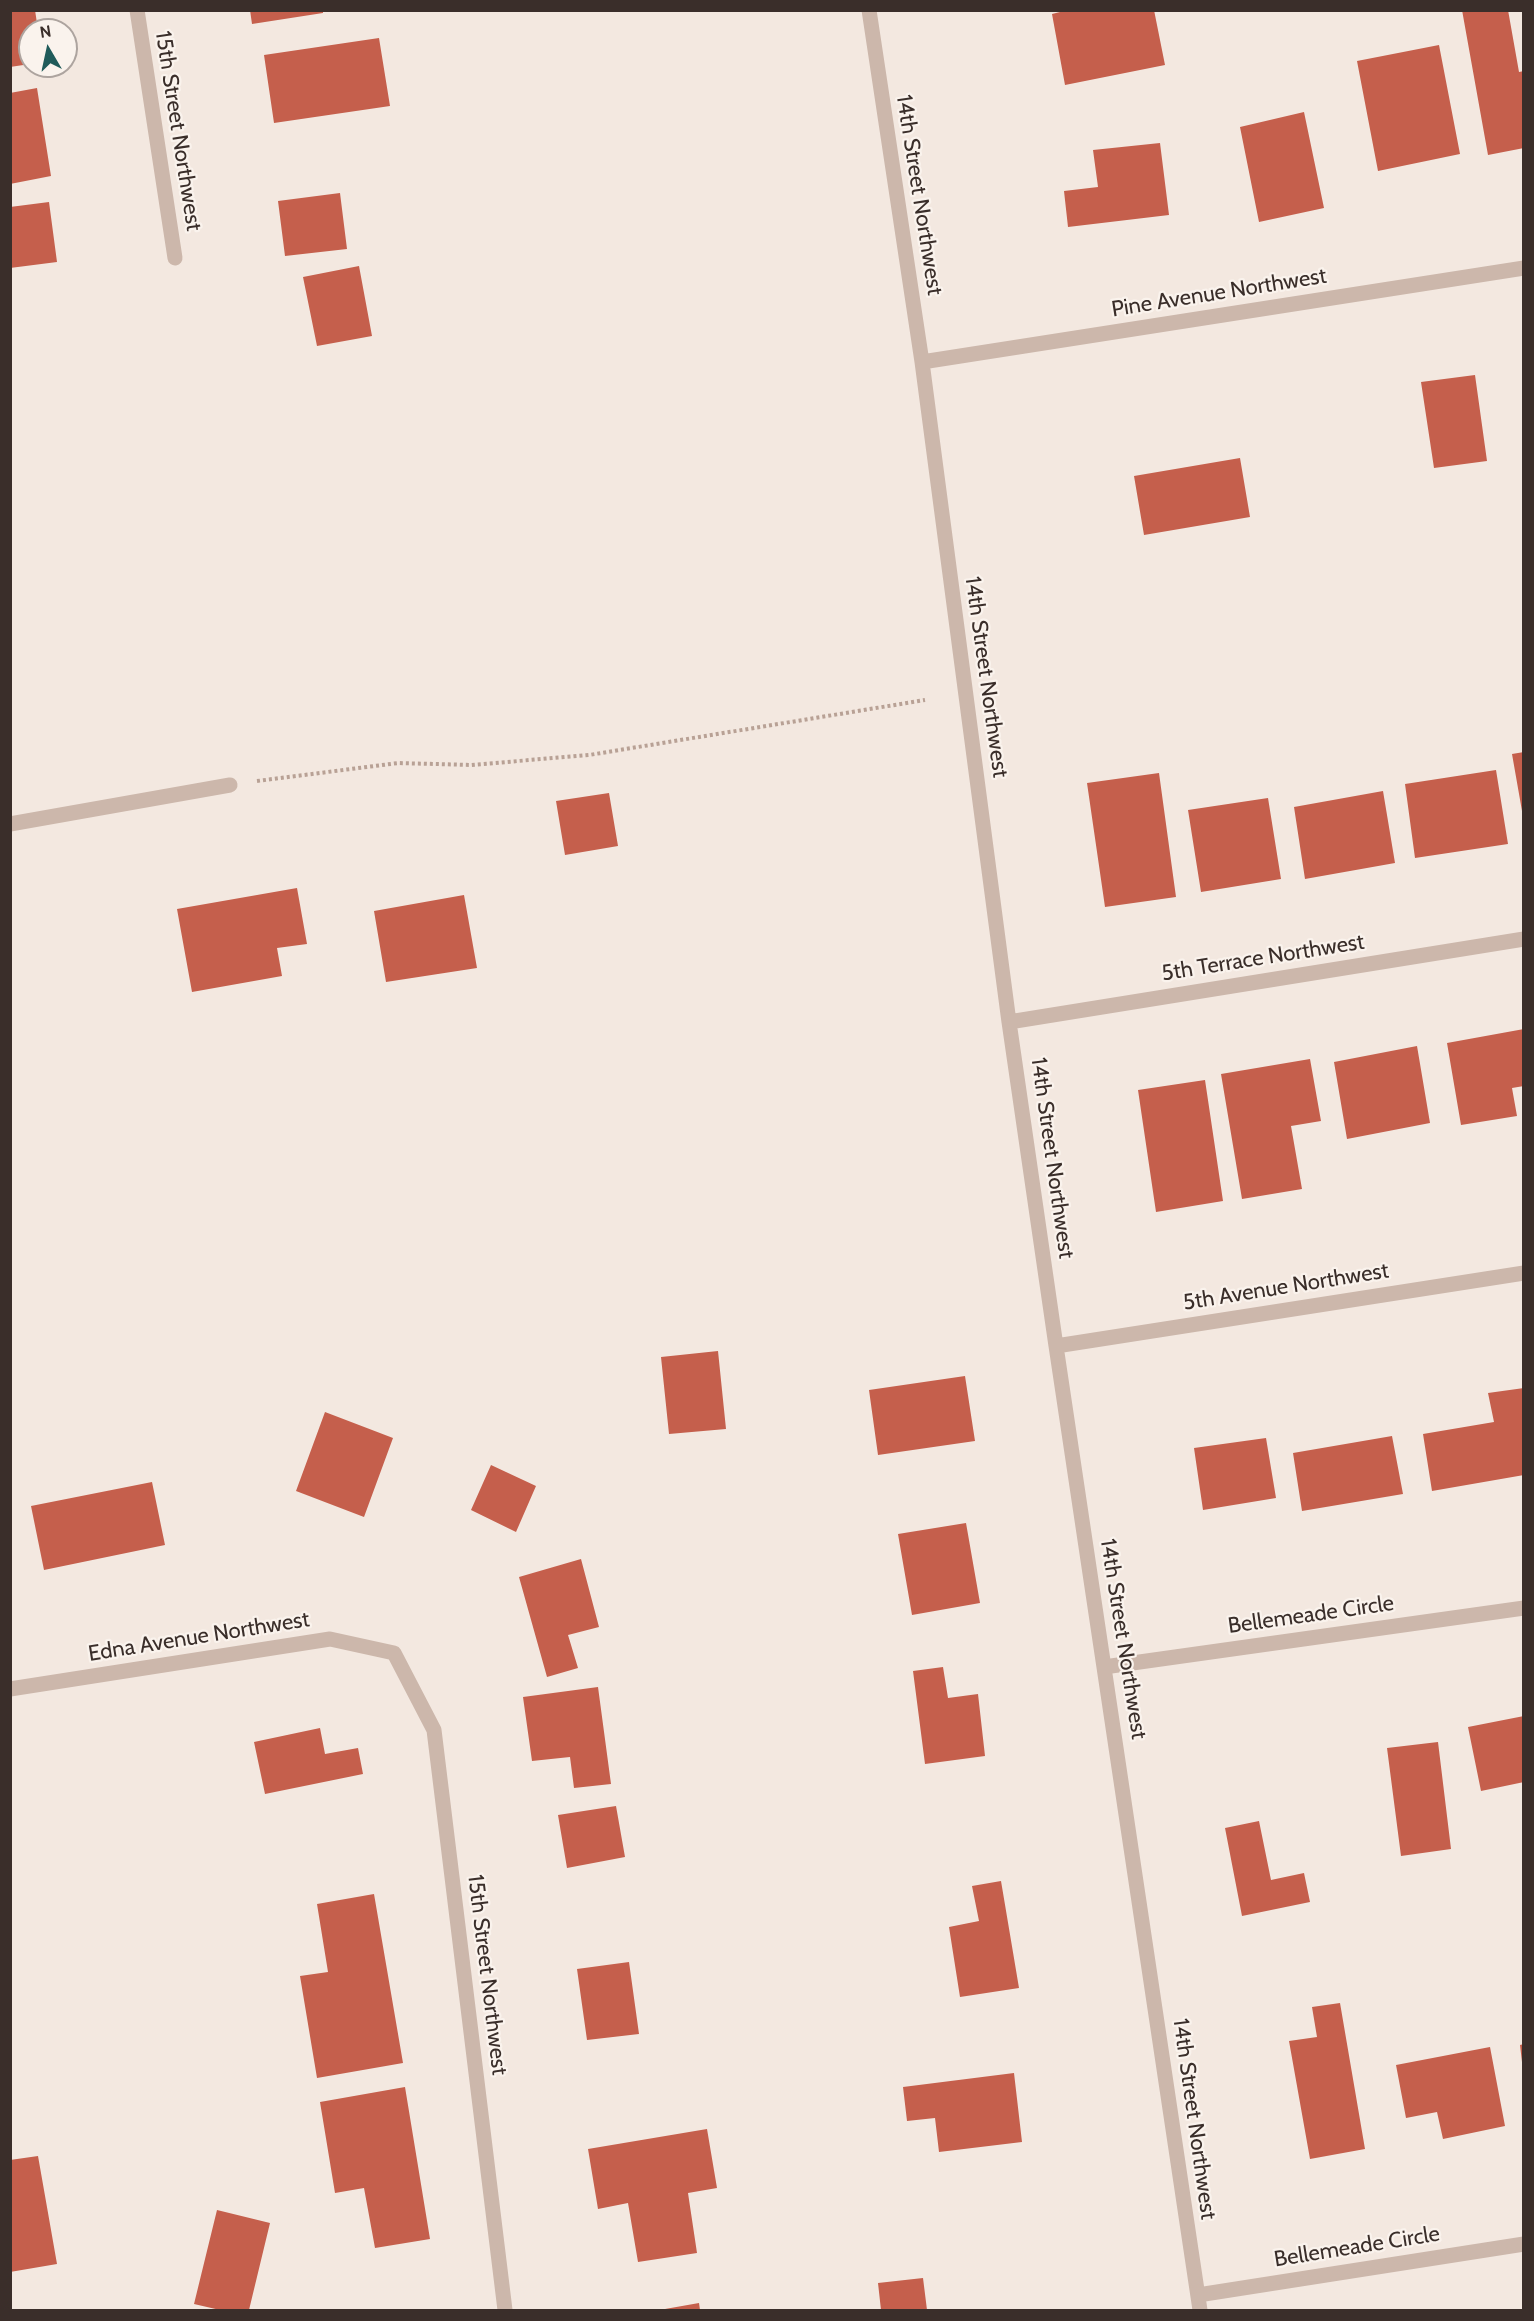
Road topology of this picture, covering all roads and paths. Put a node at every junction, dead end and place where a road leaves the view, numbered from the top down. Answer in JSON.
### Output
{"nodes":[{"id":1,"x":137,"y":10,"type":"edge"},
{"id":2,"x":869,"y":10,"type":"edge"},
{"id":3,"x":175,"y":258,"type":"dead end"},
{"id":4,"x":1524,"y":268,"type":"edge"},
{"id":5,"x":922,"y":362,"type":"junction"},
{"id":6,"x":925,"y":700,"type":"dead end"},
{"id":7,"x":230,"y":785,"type":"joint"},
{"id":8,"x":10,"y":825,"type":"edge"},
{"id":9,"x":1524,"y":939,"type":"edge"},
{"id":10,"x":1010,"y":1022,"type":"junction"},
{"id":11,"x":1524,"y":1273,"type":"edge"},
{"id":12,"x":1056,"y":1346,"type":"junction"},
{"id":13,"x":1524,"y":1608,"type":"edge"},
{"id":14,"x":394,"y":1653,"type":"joint"},
{"id":15,"x":1104,"y":1666,"type":"junction"},
{"id":16,"x":10,"y":1689,"type":"edge"},
{"id":17,"x":1524,"y":2244,"type":"edge"},
{"id":18,"x":1198,"y":2295,"type":"junction"},
{"id":19,"x":506,"y":2310,"type":"edge"},
{"id":20,"x":1200,"y":2310,"type":"edge"}],
"edges":[{"from":1,"to":3,"type":"street","name":"15th Street Northwest"},
{"from":2,"to":5,"type":"street","name":"14th Street Northwest"},
{"from":4,"to":5,"type":"street","name":"Pine Avenue Northwest"},
{"from":5,"to":10,"type":"street","name":"14th Street Northwest"},
{"from":6,"to":7,"type":"path"},
{"from":7,"to":8,"type":"street"},
{"from":9,"to":10,"type":"street","name":"5th Terrace Northwest"},
{"from":10,"to":12,"type":"street","name":"14th Street Northwest"},
{"from":11,"to":12,"type":"street","name":"5th Avenue Northwest"},
{"from":12,"to":15,"type":"street","name":"14th Street Northwest"},
{"from":13,"to":15,"type":"street","name":"Bellemeade Circle"},
{"from":14,"to":16,"type":"street","name":"Edna Avenue Northwest"},
{"from":14,"to":19,"type":"street","name":"15th Street Northwest"},
{"from":15,"to":18,"type":"street","name":"14th Street Northwest"},
{"from":17,"to":18,"type":"street","name":"Bellemeade Circle"},
{"from":18,"to":20,"type":"street","name":"14th Street Northwest"}]}
